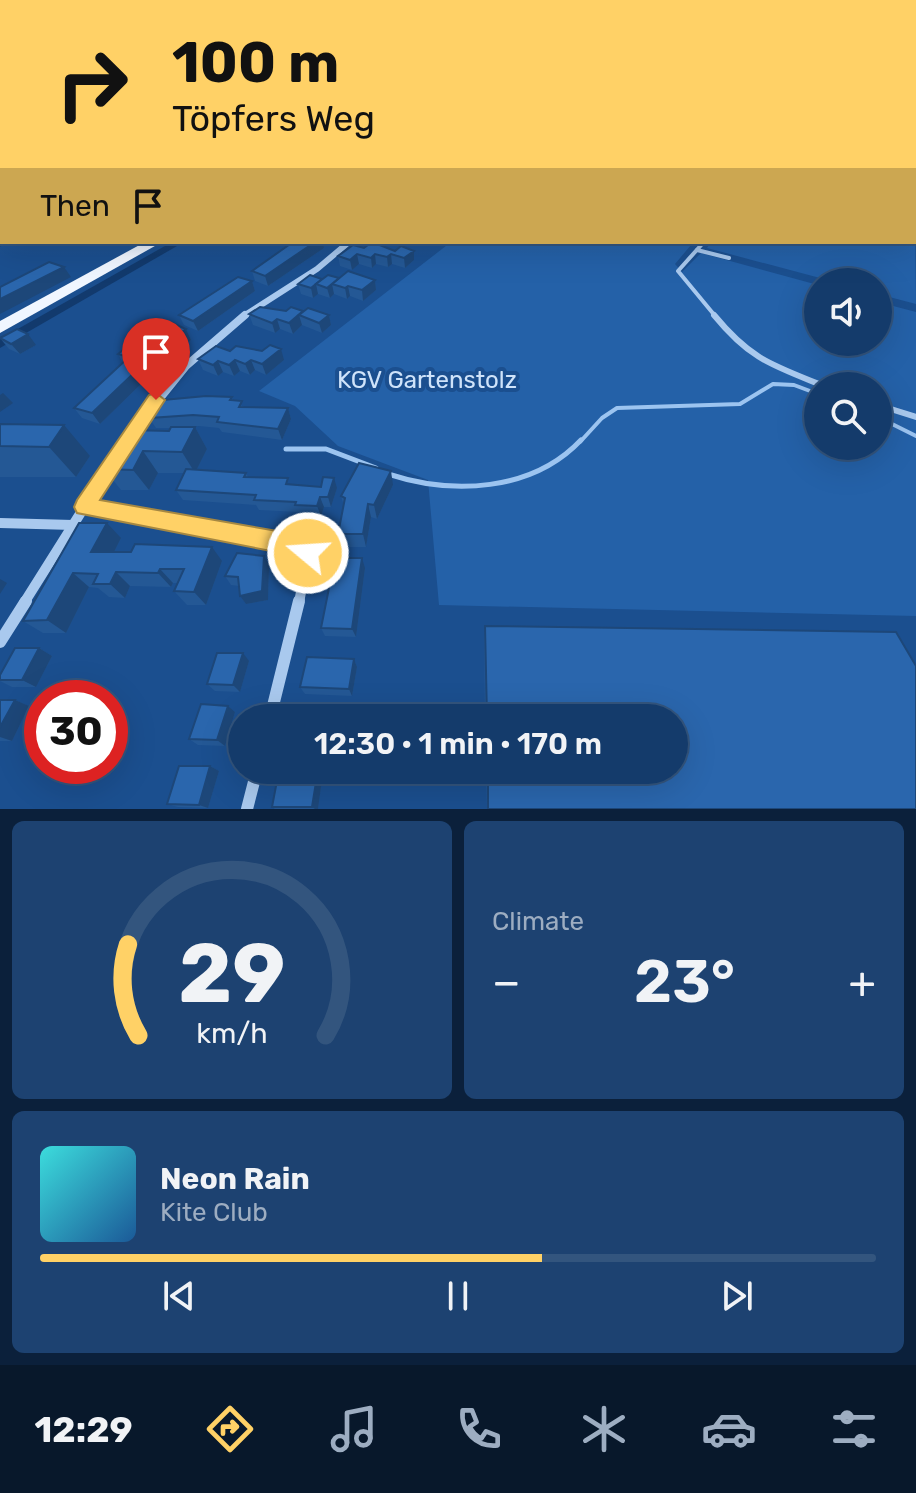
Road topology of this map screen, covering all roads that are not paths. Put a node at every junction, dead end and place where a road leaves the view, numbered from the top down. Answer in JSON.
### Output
{"nodes":[{"id":1,"x":151,"y":244,"type":"edge"},
{"id":2,"x":347,"y":244,"type":"edge"},
{"id":3,"x":700,"y":244,"type":"edge"},
{"id":4,"x":697,"y":250,"type":"junction"},
{"id":5,"x":729,"y":258,"type":"dead end"},
{"id":6,"x":0,"y":328,"type":"edge"},
{"id":7,"x":804,"y":378,"type":"edge"},
{"id":8,"x":892,"y":409,"type":"edge"},
{"id":9,"x":916,"y":417,"type":"edge"},
{"id":10,"x":84,"y":507,"type":"junction"},
{"id":11,"x":0,"y":523,"type":"edge"},
{"id":12,"x":73,"y":525,"type":"junction"},
{"id":13,"x":0,"y":642,"type":"edge"},
{"id":14,"x":273,"y":704,"type":"edge"},
{"id":15,"x":253,"y":784,"type":"edge"},
{"id":16,"x":247,"y":809,"type":"edge"}],
"edges":[{"from":1,"to":6,"type":"main road"},
{"from":2,"to":10,"type":"street"},
{"from":3,"to":4,"type":"lane"},
{"from":4,"to":5,"type":"lane"},
{"from":4,"to":7,"type":"lane"},
{"from":8,"to":9,"type":"lane"},
{"from":10,"to":12,"type":"street"},
{"from":10,"to":14,"type":"street"},
{"from":11,"to":12,"type":"street"},
{"from":12,"to":13,"type":"street"},
{"from":15,"to":16,"type":"street"}]}
